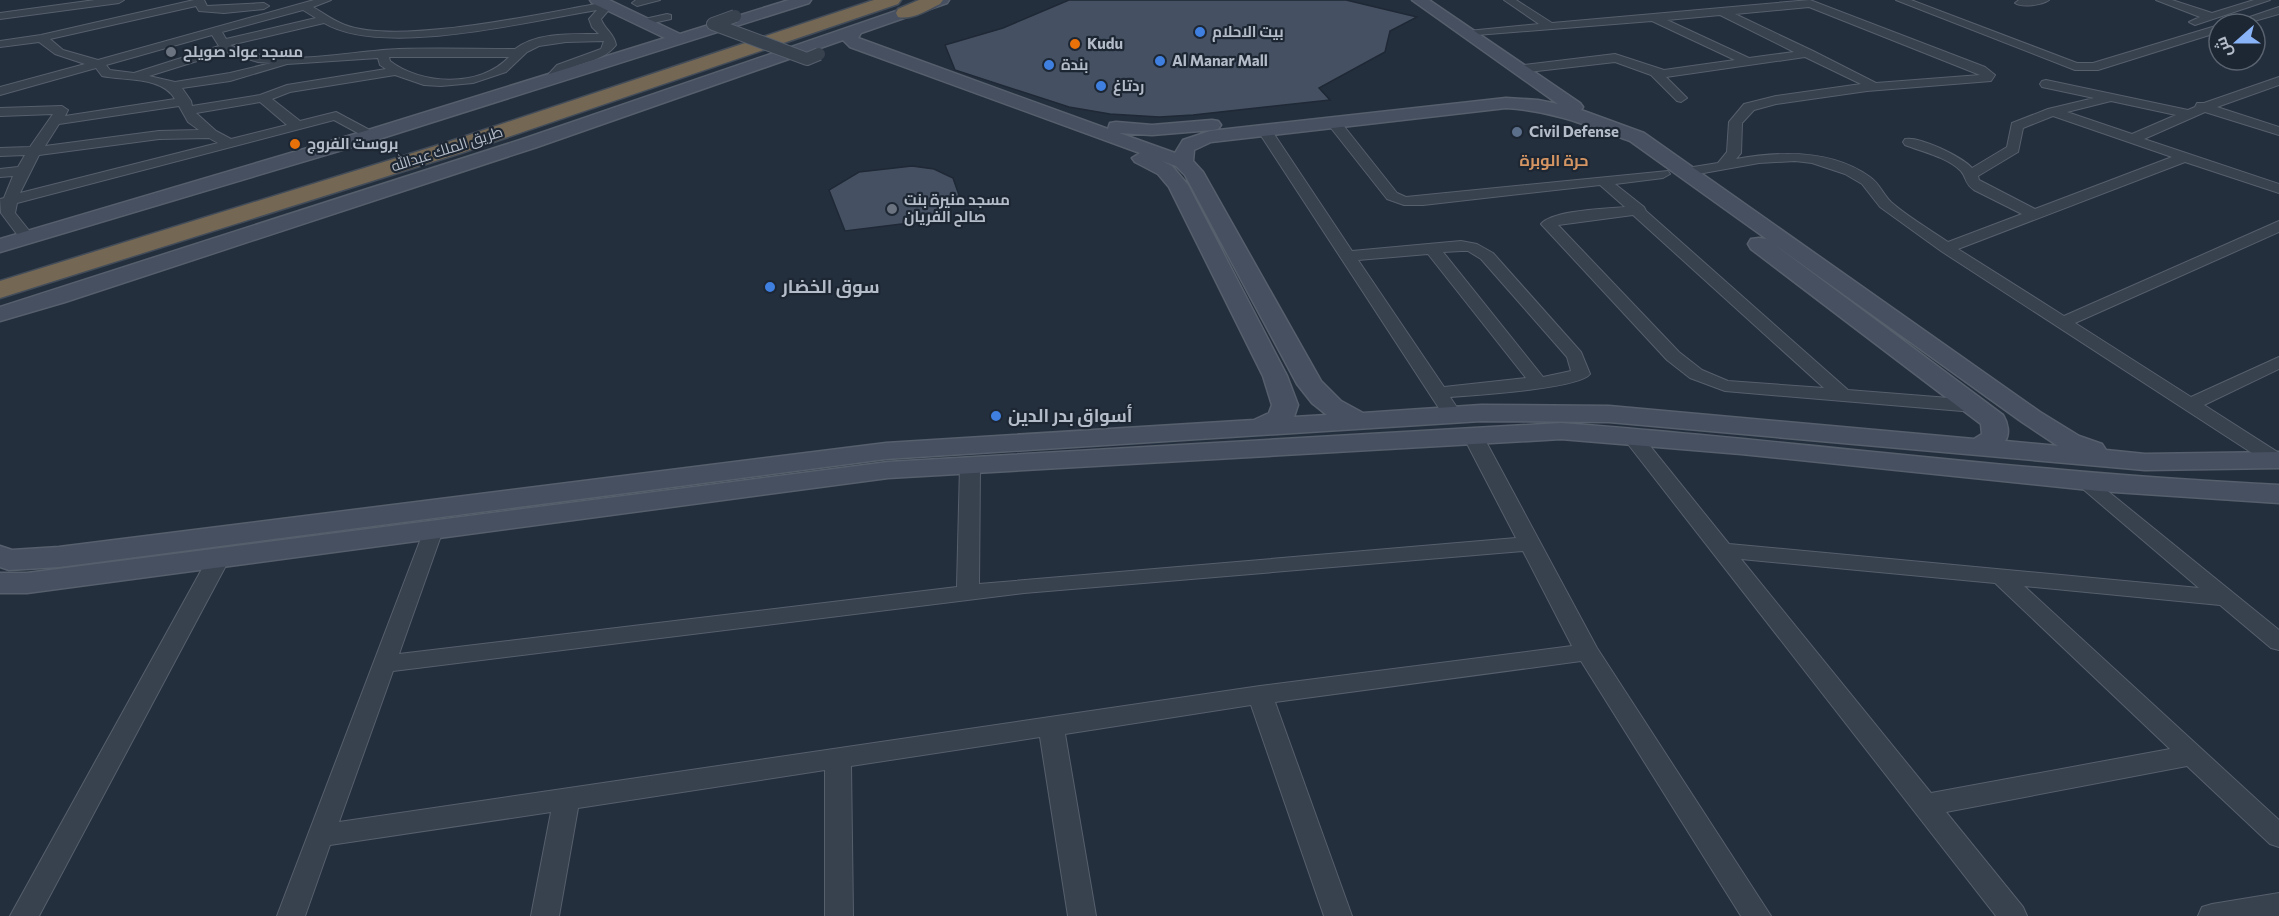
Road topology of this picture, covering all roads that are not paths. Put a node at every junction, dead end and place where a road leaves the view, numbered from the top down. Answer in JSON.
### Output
{"nodes":[{"id":1,"x":118,"y":0,"type":"edge"},
{"id":2,"x":326,"y":0,"type":"edge"},
{"id":3,"x":655,"y":0,"type":"edge"},
{"id":4,"x":804,"y":0,"type":"edge"},
{"id":5,"x":852,"y":0,"type":"edge"},
{"id":6,"x":934,"y":0,"type":"edge"},
{"id":7,"x":942,"y":0,"type":"edge"},
{"id":8,"x":1419,"y":0,"type":"edge"},
{"id":9,"x":1509,"y":0,"type":"edge"},
{"id":10,"x":1695,"y":0,"type":"edge"},
{"id":11,"x":1901,"y":0,"type":"edge"},
{"id":12,"x":2044,"y":0,"type":"edge"},
{"id":13,"x":2161,"y":0,"type":"edge"},
{"id":14,"x":2265,"y":0,"type":"edge"},
{"id":15,"x":199,"y":1,"type":"edge"},
{"id":16,"x":602,"y":2,"type":"edge"},
{"id":17,"x":633,"y":2,"type":"edge"},
{"id":18,"x":1805,"y":2,"type":"edge"},
{"id":19,"x":75,"y":3,"type":"edge"},
{"id":20,"x":302,"y":3,"type":"edge"},
{"id":21,"x":2020,"y":3,"type":"dead end"},
{"id":22,"x":898,"y":6,"type":"edge"},
{"id":23,"x":1718,"y":12,"type":"junction"},
{"id":24,"x":2228,"y":12,"type":"edge"},
{"id":25,"x":735,"y":15,"type":"dead end"},
{"id":26,"x":2207,"y":15,"type":"edge"},
{"id":27,"x":0,"y":16,"type":"edge"},
{"id":28,"x":667,"y":17,"type":"junction"},
{"id":29,"x":1654,"y":18,"type":"junction"},
{"id":30,"x":325,"y":19,"type":"junction"},
{"id":31,"x":2207,"y":19,"type":"edge"},
{"id":32,"x":644,"y":22,"type":"junction"},
{"id":33,"x":2189,"y":24,"type":"dead end"},
{"id":34,"x":1551,"y":27,"type":"junction"},
{"id":35,"x":215,"y":30,"type":"junction"},
{"id":36,"x":699,"y":31,"type":"junction"},
{"id":37,"x":855,"y":31,"type":"junction"},
{"id":38,"x":2207,"y":32,"type":"edge"},
{"id":39,"x":1468,"y":34,"type":"junction"},
{"id":40,"x":41,"y":38,"type":"junction"},
{"id":41,"x":609,"y":38,"type":"junction"},
{"id":42,"x":677,"y":38,"type":"junction"},
{"id":43,"x":2132,"y":42,"type":"dead end"},
{"id":44,"x":0,"y":44,"type":"edge"},
{"id":45,"x":224,"y":45,"type":"junction"},
{"id":46,"x":813,"y":51,"type":"junction"},
{"id":47,"x":519,"y":52,"type":"junction"},
{"id":48,"x":1809,"y":53,"type":"junction"},
{"id":49,"x":383,"y":54,"type":"junction"},
{"id":50,"x":290,"y":61,"type":"junction"},
{"id":51,"x":1748,"y":62,"type":"junction"},
{"id":52,"x":99,"y":64,"type":"junction"},
{"id":53,"x":1514,"y":66,"type":"junction"},
{"id":54,"x":2075,"y":66,"type":"junction"},
{"id":55,"x":393,"y":72,"type":"junction"},
{"id":56,"x":1656,"y":74,"type":"junction"},
{"id":57,"x":131,"y":78,"type":"junction"},
{"id":58,"x":551,"y":78,"type":"junction"},
{"id":59,"x":2046,"y":84,"type":"dead end"},
{"id":60,"x":2276,"y":84,"type":"edge"},
{"id":61,"x":174,"y":86,"type":"junction"},
{"id":62,"x":304,"y":86,"type":"junction"},
{"id":63,"x":1863,"y":88,"type":"junction"},
{"id":64,"x":0,"y":90,"type":"edge"},
{"id":65,"x":2111,"y":97,"type":"junction"},
{"id":66,"x":263,"y":98,"type":"junction"},
{"id":67,"x":1681,"y":98,"type":"dead end"},
{"id":68,"x":187,"y":106,"type":"junction"},
{"id":69,"x":2198,"y":109,"type":"junction"},
{"id":70,"x":0,"y":112,"type":"edge"},
{"id":71,"x":2053,"y":112,"type":"junction"},
{"id":72,"x":55,"y":121,"type":"junction"},
{"id":73,"x":1074,"y":122,"type":"junction"},
{"id":74,"x":1596,"y":122,"type":"junction"},
{"id":75,"x":1334,"y":123,"type":"junction"},
{"id":76,"x":297,"y":126,"type":"junction"},
{"id":77,"x":1265,"y":131,"type":"junction"},
{"id":78,"x":2279,"y":131,"type":"edge"},
{"id":79,"x":211,"y":134,"type":"junction"},
{"id":80,"x":372,"y":135,"type":"junction"},
{"id":81,"x":2132,"y":138,"type":"junction"},
{"id":82,"x":1910,"y":141,"type":"dead end"},
{"id":83,"x":231,"y":144,"type":"junction"},
{"id":84,"x":34,"y":151,"type":"junction"},
{"id":85,"x":0,"y":152,"type":"edge"},
{"id":86,"x":2185,"y":157,"type":"junction"},
{"id":87,"x":1183,"y":162,"type":"junction"},
{"id":88,"x":1723,"y":166,"type":"junction"},
{"id":89,"x":25,"y":171,"type":"junction"},
{"id":90,"x":1688,"y":172,"type":"junction"},
{"id":91,"x":0,"y":173,"type":"edge"},
{"id":92,"x":1663,"y":174,"type":"junction"},
{"id":93,"x":1972,"y":174,"type":"junction"},
{"id":94,"x":1604,"y":181,"type":"junction"},
{"id":95,"x":2279,"y":189,"type":"edge"},
{"id":96,"x":4,"y":202,"type":"edge"},
{"id":97,"x":1639,"y":210,"type":"junction"},
{"id":98,"x":2034,"y":214,"type":"junction"},
{"id":99,"x":2279,"y":226,"type":"edge"},
{"id":100,"x":27,"y":238,"type":"junction"},
{"id":101,"x":0,"y":246,"type":"edge"},
{"id":102,"x":1432,"y":248,"type":"junction"},
{"id":103,"x":1946,"y":248,"type":"junction"},
{"id":104,"x":1347,"y":256,"type":"junction"},
{"id":105,"x":0,"y":267,"type":"edge"},
{"id":106,"x":0,"y":290,"type":"edge"},
{"id":107,"x":0,"y":315,"type":"edge"},
{"id":108,"x":2062,"y":323,"type":"junction"},
{"id":109,"x":2279,"y":362,"type":"edge"},
{"id":110,"x":1538,"y":382,"type":"junction"},
{"id":111,"x":1842,"y":395,"type":"junction"},
{"id":112,"x":1446,"y":404,"type":"junction"},
{"id":113,"x":2190,"y":405,"type":"junction"},
{"id":114,"x":1974,"y":406,"type":"junction"},
{"id":115,"x":1360,"y":420,"type":"junction"},
{"id":116,"x":1258,"y":427,"type":"junction"},
{"id":117,"x":1631,"y":435,"type":"junction"},
{"id":118,"x":1473,"y":436,"type":"junction"},
{"id":119,"x":1979,"y":447,"type":"junction"},
{"id":120,"x":2126,"y":460,"type":"junction"},
{"id":121,"x":2277,"y":460,"type":"edge"},
{"id":122,"x":970,"y":466,"type":"junction"},
{"id":123,"x":2087,"y":484,"type":"junction"},
{"id":124,"x":2279,"y":494,"type":"edge"},
{"id":125,"x":433,"y":530,"type":"junction"},
{"id":126,"x":1530,"y":544,"type":"junction"},
{"id":127,"x":1722,"y":550,"type":"junction"},
{"id":128,"x":0,"y":556,"type":"edge"},
{"id":129,"x":219,"y":558,"type":"junction"},
{"id":130,"x":2000,"y":576,"type":"junction"},
{"id":131,"x":0,"y":583,"type":"edge"},
{"id":132,"x":968,"y":593,"type":"junction"},
{"id":133,"x":2225,"y":598,"type":"junction"},
{"id":134,"x":2279,"y":642,"type":"edge"},
{"id":135,"x":1587,"y":652,"type":"junction"},
{"id":136,"x":383,"y":664,"type":"junction"},
{"id":137,"x":1260,"y":695,"type":"junction"},
{"id":138,"x":1051,"y":726,"type":"junction"},
{"id":139,"x":2192,"y":755,"type":"junction"},
{"id":140,"x":838,"y":758,"type":"junction"},
{"id":141,"x":567,"y":799,"type":"junction"},
{"id":142,"x":1925,"y":805,"type":"junction"},
{"id":143,"x":320,"y":836,"type":"junction"},
{"id":144,"x":2279,"y":836,"type":"edge"},
{"id":145,"x":2279,"y":905,"type":"edge"},
{"id":146,"x":24,"y":916,"type":"edge"},
{"id":147,"x":291,"y":916,"type":"edge"},
{"id":148,"x":545,"y":916,"type":"edge"},
{"id":149,"x":839,"y":916,"type":"edge"},
{"id":150,"x":1082,"y":916,"type":"edge"},
{"id":151,"x":1338,"y":916,"type":"edge"},
{"id":152,"x":1757,"y":916,"type":"edge"},
{"id":153,"x":2013,"y":916,"type":"edge"},
{"id":154,"x":2212,"y":916,"type":"edge"}],
"edges":[{"from":1,"to":19,"type":"street"},
{"from":2,"to":20,"type":"street"},
{"from":3,"to":17,"type":"street"},
{"from":4,"to":36,"type":"main road"},
{"from":5,"to":105,"type":"highway","name":"طريق الملك عبدالله"},
{"from":6,"to":22,"type":"highway","name":"طريق الملك عبدالله"},
{"from":7,"to":22,"type":"main road"},
{"from":8,"to":39,"type":"main road"},
{"from":9,"to":34,"type":"street"},
{"from":10,"to":23,"type":"street"},
{"from":11,"to":54,"type":"street"},
{"from":12,"to":21,"type":"street"},
{"from":13,"to":26,"type":"street"},
{"from":14,"to":24,"type":"street"},
{"from":15,"to":20,"type":"street"},
{"from":15,"to":40,"type":"street"},
{"from":16,"to":30,"type":"street"},
{"from":16,"to":32,"type":"main road"},
{"from":16,"to":41,"type":"street"},
{"from":17,"to":28,"type":"main road"},
{"from":18,"to":23,"type":"street"},
{"from":18,"to":63,"type":"street"},
{"from":19,"to":27,"type":"street"},
{"from":20,"to":30,"type":"street"},
{"from":20,"to":35,"type":"street"},
{"from":22,"to":37,"type":"main road"},
{"from":22,"to":106,"type":"highway","name":"طريق الملك عبدالله"},
{"from":23,"to":29,"type":"street"},
{"from":23,"to":48,"type":"street"},
{"from":25,"to":46,"type":"street","bridge":true},
{"from":28,"to":32,"type":"street"},
{"from":28,"to":36,"type":"main road"},
{"from":29,"to":34,"type":"street"},
{"from":29,"to":51,"type":"street"},
{"from":30,"to":45,"type":"street"},
{"from":31,"to":33,"type":"street"},
{"from":32,"to":42,"type":"main road"},
{"from":34,"to":39,"type":"street"},
{"from":35,"to":45,"type":"street"},
{"from":35,"to":52,"type":"street"},
{"from":36,"to":42,"type":"main road"},
{"from":37,"to":46,"type":"main road"},
{"from":37,"to":73,"type":"main road"},
{"from":38,"to":54,"type":"street"},
{"from":39,"to":53,"type":"main road"},
{"from":40,"to":44,"type":"street"},
{"from":40,"to":52,"type":"street"},
{"from":41,"to":47,"type":"street"},
{"from":41,"to":58,"type":"street"},
{"from":42,"to":58,"type":"main road"},
{"from":43,"to":54,"type":"street"},
{"from":45,"to":50,"type":"street"},
{"from":45,"to":57,"type":"street"},
{"from":46,"to":107,"type":"main road"},
{"from":46,"to":116,"type":"main road"},
{"from":47,"to":49,"type":"street"},
{"from":47,"to":55,"type":"street"},
{"from":48,"to":51,"type":"street"},
{"from":48,"to":63,"type":"street"},
{"from":49,"to":50,"type":"street"},
{"from":49,"to":55,"type":"street"},
{"from":50,"to":61,"type":"street"},
{"from":50,"to":62,"type":"street"},
{"from":51,"to":56,"type":"street"},
{"from":52,"to":57,"type":"street"},
{"from":52,"to":64,"type":"street"},
{"from":53,"to":56,"type":"street"},
{"from":53,"to":73,"type":"main road"},
{"from":53,"to":74,"type":"main road"},
{"from":55,"to":62,"type":"street"},
{"from":56,"to":67,"type":"street"},
{"from":57,"to":61,"type":"street"},
{"from":58,"to":80,"type":"main road"},
{"from":59,"to":65,"type":"street"},
{"from":60,"to":69,"type":"street"},
{"from":61,"to":68,"type":"street"},
{"from":62,"to":66,"type":"street"},
{"from":63,"to":88,"type":"street"},
{"from":65,"to":69,"type":"street"},
{"from":65,"to":71,"type":"street"},
{"from":66,"to":68,"type":"street"},
{"from":66,"to":76,"type":"street"},
{"from":68,"to":72,"type":"street"},
{"from":68,"to":79,"type":"street"},
{"from":69,"to":78,"type":"street"},
{"from":69,"to":81,"type":"street"},
{"from":70,"to":72,"type":"street"},
{"from":71,"to":81,"type":"street"},
{"from":71,"to":93,"type":"street"},
{"from":72,"to":84,"type":"street"},
{"from":73,"to":87,"type":"main road"},
{"from":74,"to":75,"type":"main road"},
{"from":74,"to":90,"type":"main road"},
{"from":74,"to":92,"type":"main road"},
{"from":75,"to":77,"type":"main road"},
{"from":75,"to":94,"type":"street"},
{"from":76,"to":80,"type":"street"},
{"from":76,"to":83,"type":"street"},
{"from":77,"to":87,"type":"main road"},
{"from":77,"to":104,"type":"street"},
{"from":79,"to":83,"type":"street"},
{"from":79,"to":84,"type":"street"},
{"from":80,"to":100,"type":"main road"},
{"from":81,"to":86,"type":"street"},
{"from":82,"to":93,"type":"street"},
{"from":83,"to":96,"type":"street"},
{"from":84,"to":85,"type":"street"},
{"from":84,"to":89,"type":"street"},
{"from":86,"to":95,"type":"street"},
{"from":86,"to":98,"type":"street"},
{"from":87,"to":115,"type":"main road"},
{"from":88,"to":90,"type":"street"},
{"from":88,"to":103,"type":"street"},
{"from":89,"to":91,"type":"street"},
{"from":89,"to":96,"type":"street"},
{"from":90,"to":120,"type":"main road"},
{"from":92,"to":94,"type":"street"},
{"from":92,"to":114,"type":"main road"},
{"from":93,"to":98,"type":"street"},
{"from":94,"to":97,"type":"street"},
{"from":96,"to":100,"type":"street"},
{"from":97,"to":111,"type":"street"},
{"from":97,"to":111,"type":"street"},
{"from":98,"to":103,"type":"street"},
{"from":99,"to":108,"type":"street"},
{"from":100,"to":101,"type":"main road"},
{"from":102,"to":104,"type":"street"},
{"from":102,"to":110,"type":"street"},
{"from":102,"to":110,"type":"street"},
{"from":103,"to":108,"type":"street"},
{"from":104,"to":112,"type":"street"},
{"from":108,"to":113,"type":"street"},
{"from":109,"to":113,"type":"street"},
{"from":110,"to":112,"type":"street"},
{"from":111,"to":114,"type":"street"},
{"from":112,"to":115,"type":"main road"},
{"from":112,"to":119,"type":"main road"},
{"from":113,"to":121,"type":"street"},
{"from":114,"to":119,"type":"main road"},
{"from":115,"to":116,"type":"main road"},
{"from":116,"to":128,"type":"main road"},
{"from":117,"to":118,"type":"main road"},
{"from":117,"to":123,"type":"main road"},
{"from":117,"to":127,"type":"street"},
{"from":118,"to":122,"type":"main road"},
{"from":118,"to":126,"type":"street"},
{"from":119,"to":120,"type":"main road"},
{"from":120,"to":121,"type":"main road"},
{"from":122,"to":125,"type":"main road"},
{"from":122,"to":132,"type":"street"},
{"from":123,"to":124,"type":"main road"},
{"from":123,"to":133,"type":"street"},
{"from":125,"to":129,"type":"main road"},
{"from":125,"to":136,"type":"street"},
{"from":126,"to":132,"type":"street"},
{"from":126,"to":135,"type":"street"},
{"from":127,"to":130,"type":"street"},
{"from":127,"to":142,"type":"street"},
{"from":129,"to":131,"type":"main road"},
{"from":129,"to":146,"type":"street"},
{"from":130,"to":133,"type":"street"},
{"from":130,"to":139,"type":"street"},
{"from":132,"to":136,"type":"street"},
{"from":133,"to":134,"type":"street"},
{"from":135,"to":137,"type":"street"},
{"from":135,"to":152,"type":"street"},
{"from":136,"to":143,"type":"street"},
{"from":137,"to":138,"type":"street"},
{"from":137,"to":151,"type":"street"},
{"from":138,"to":140,"type":"street"},
{"from":138,"to":150,"type":"street"},
{"from":139,"to":142,"type":"street"},
{"from":139,"to":144,"type":"street"},
{"from":140,"to":141,"type":"street"},
{"from":140,"to":149,"type":"street"},
{"from":141,"to":143,"type":"street"},
{"from":141,"to":148,"type":"street"},
{"from":142,"to":153,"type":"street"},
{"from":143,"to":147,"type":"street"},
{"from":145,"to":154,"type":"street"}]}
